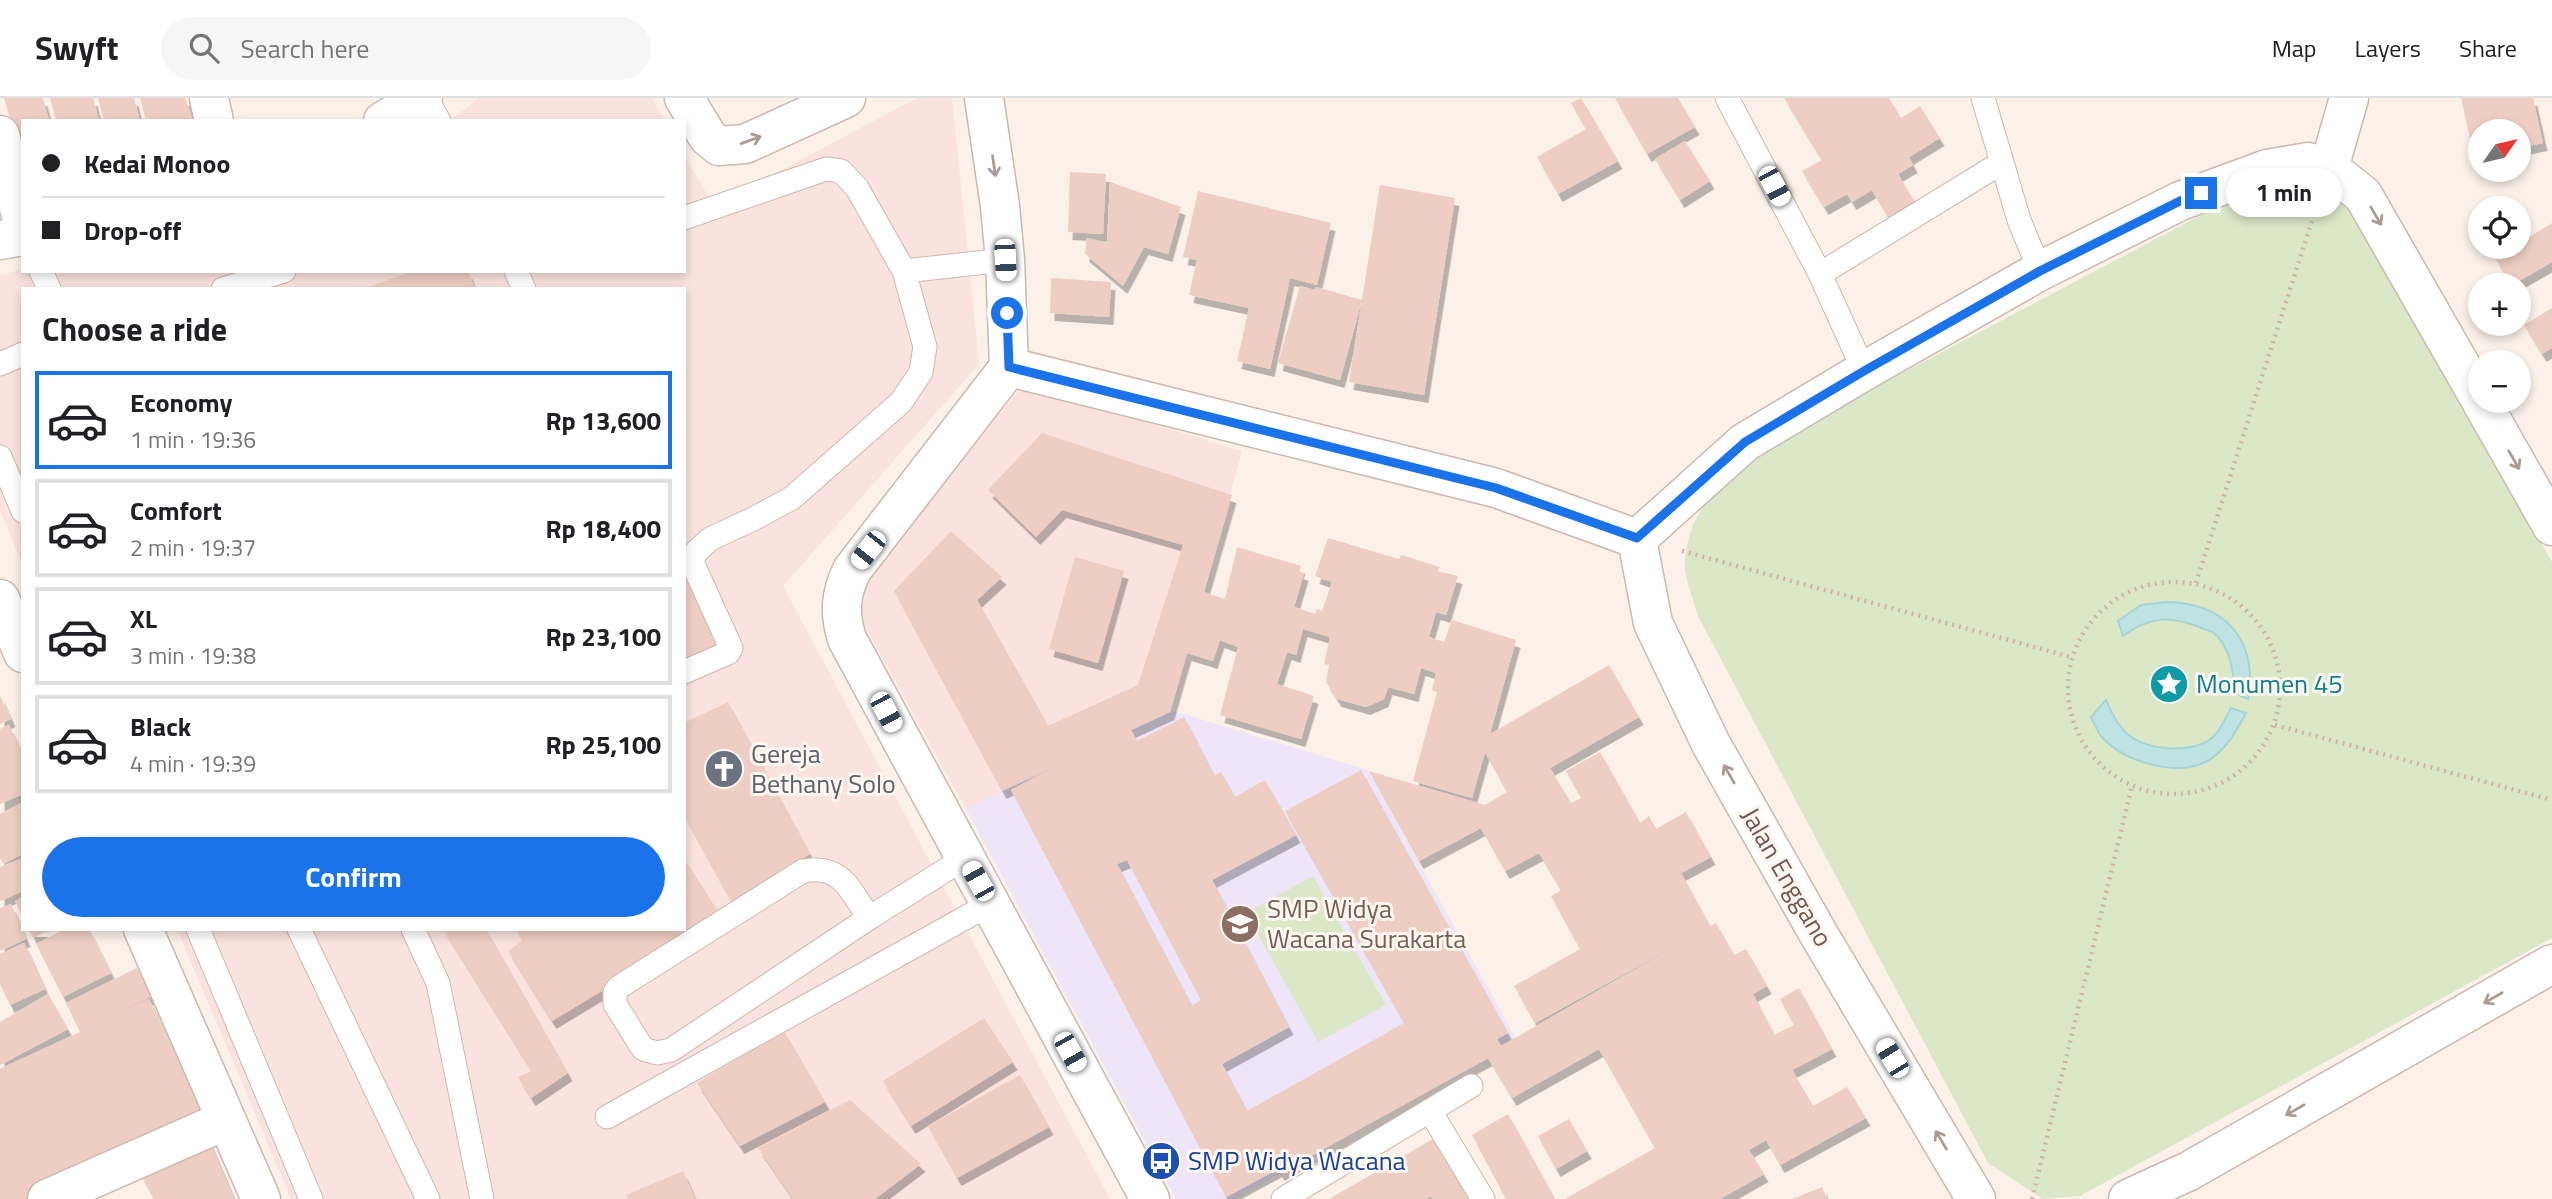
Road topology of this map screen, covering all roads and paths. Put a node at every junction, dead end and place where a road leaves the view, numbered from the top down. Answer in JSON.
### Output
{"nodes":[{"id":1,"x":209,"y":98,"type":"edge"},
{"id":2,"x":424,"y":98,"type":"edge"},
{"id":3,"x":684,"y":98,"type":"edge"},
{"id":4,"x":846,"y":98,"type":"edge"},
{"id":5,"x":984,"y":98,"type":"edge"},
{"id":6,"x":1727,"y":98,"type":"edge"},
{"id":7,"x":1983,"y":98,"type":"edge"},
{"id":8,"x":2349,"y":98,"type":"edge"},
{"id":9,"x":214,"y":119,"type":"edge"},
{"id":10,"x":387,"y":119,"type":"edge"},
{"id":11,"x":438,"y":119,"type":"edge"},
{"id":12,"x":0,"y":135,"type":"edge"},
{"id":13,"x":2001,"y":163,"type":"junction"},
{"id":14,"x":2329,"y":168,"type":"junction"},
{"id":15,"x":21,"y":215,"type":"edge"},
{"id":16,"x":686,"y":217,"type":"edge"},
{"id":17,"x":21,"y":236,"type":"edge"},
{"id":18,"x":0,"y":240,"type":"edge"},
{"id":19,"x":1005,"y":260,"type":"junction"},
{"id":20,"x":904,"y":271,"type":"junction"},
{"id":21,"x":2040,"y":271,"type":"junction"},
{"id":22,"x":277,"y":273,"type":"edge"},
{"id":23,"x":1820,"y":274,"type":"junction"},
{"id":24,"x":230,"y":287,"type":"edge"},
{"id":25,"x":21,"y":355,"type":"edge"},
{"id":26,"x":0,"y":364,"type":"edge"},
{"id":27,"x":1009,"y":367,"type":"junction"},
{"id":28,"x":1864,"y":371,"type":"junction"},
{"id":29,"x":2468,"y":379,"type":"edge"},
{"id":30,"x":2487,"y":413,"type":"edge"},
{"id":31,"x":0,"y":457,"type":"edge"},
{"id":32,"x":21,"y":506,"type":"edge"},
{"id":33,"x":2552,"y":526,"type":"edge"},
{"id":34,"x":1637,"y":538,"type":"junction"},
{"id":35,"x":2196,"y":583,"type":"junction"},
{"id":36,"x":0,"y":599,"type":"edge"},
{"id":37,"x":21,"y":648,"type":"edge"},
{"id":38,"x":2071,"y":657,"type":"junction"},
{"id":39,"x":686,"y":671,"type":"edge"},
{"id":40,"x":2275,"y":725,"type":"junction"},
{"id":41,"x":2132,"y":786,"type":"junction"},
{"id":42,"x":2552,"y":800,"type":"edge"},
{"id":43,"x":965,"y":858,"type":"junction"},
{"id":44,"x":990,"y":904,"type":"junction"},
{"id":45,"x":869,"y":918,"type":"junction"},
{"id":46,"x":144,"y":931,"type":"edge"},
{"id":47,"x":199,"y":931,"type":"edge"},
{"id":48,"x":300,"y":931,"type":"edge"},
{"id":49,"x":414,"y":931,"type":"edge"},
{"id":50,"x":2552,"y":964,"type":"edge"},
{"id":51,"x":1471,"y":1086,"type":"dead end"},
{"id":52,"x":1430,"y":1111,"type":"junction"},
{"id":53,"x":607,"y":1117,"type":"dead end"},
{"id":54,"x":226,"y":1120,"type":"junction"},
{"id":55,"x":47,"y":1199,"type":"edge"},
{"id":56,"x":261,"y":1199,"type":"edge"},
{"id":57,"x":311,"y":1199,"type":"edge"},
{"id":58,"x":428,"y":1199,"type":"edge"},
{"id":59,"x":482,"y":1199,"type":"edge"},
{"id":60,"x":1150,"y":1199,"type":"edge"},
{"id":61,"x":1283,"y":1199,"type":"edge"},
{"id":62,"x":1483,"y":1199,"type":"edge"},
{"id":63,"x":1976,"y":1199,"type":"edge"},
{"id":64,"x":2032,"y":1199,"type":"edge"},
{"id":65,"x":2128,"y":1199,"type":"edge"}],
"edges":[{"from":1,"to":9,"type":"street"},
{"from":2,"to":10,"type":"street"},
{"from":2,"to":11,"type":"lane"},
{"from":3,"to":4,"type":"street","one_way":true},
{"from":5,"to":19,"type":"street","one_way":true},
{"from":6,"to":23,"type":"lane"},
{"from":7,"to":13,"type":"lane"},
{"from":8,"to":14,"type":"street"},
{"from":12,"to":15,"type":"street"},
{"from":13,"to":21,"type":"lane"},
{"from":13,"to":23,"type":"lane"},
{"from":14,"to":21,"type":"street"},
{"from":14,"to":29,"type":"street","one_way":true},
{"from":14,"to":35,"type":"path"},
{"from":16,"to":20,"type":"lane"},
{"from":17,"to":18,"type":"street"},
{"from":19,"to":20,"type":"lane"},
{"from":19,"to":27,"type":"street"},
{"from":20,"to":39,"type":"lane"},
{"from":21,"to":28,"type":"street"},
{"from":22,"to":24,"type":"lane"},
{"from":23,"to":28,"type":"lane"},
{"from":25,"to":26,"type":"lane"},
{"from":27,"to":34,"type":"street"},
{"from":27,"to":43,"type":"street"},
{"from":28,"to":34,"type":"street"},
{"from":30,"to":33,"type":"street","one_way":true},
{"from":31,"to":32,"type":"lane"},
{"from":34,"to":38,"type":"path"},
{"from":63,"to":34,"type":"street","name":"Jalan Enggano","one_way":true},
{"from":35,"to":38,"type":"path"},
{"from":35,"to":40,"type":"path"},
{"from":36,"to":37,"type":"street"},
{"from":38,"to":41,"type":"path"},
{"from":40,"to":41,"type":"path"},
{"from":40,"to":42,"type":"path"},
{"from":41,"to":64,"type":"path"},
{"from":43,"to":44,"type":"street"},
{"from":43,"to":45,"type":"lane"},
{"from":44,"to":53,"type":"lane"},
{"from":44,"to":60,"type":"street"},
{"from":45,"to":45,"type":"lane"},
{"from":46,"to":54,"type":"street"},
{"from":47,"to":57,"type":"lane"},
{"from":48,"to":58,"type":"lane"},
{"from":49,"to":59,"type":"lane"},
{"from":50,"to":65,"type":"street","one_way":true},
{"from":51,"to":52,"type":"lane"},
{"from":52,"to":61,"type":"lane"},
{"from":52,"to":62,"type":"lane"},
{"from":54,"to":55,"type":"street"},
{"from":54,"to":56,"type":"street"}]}
